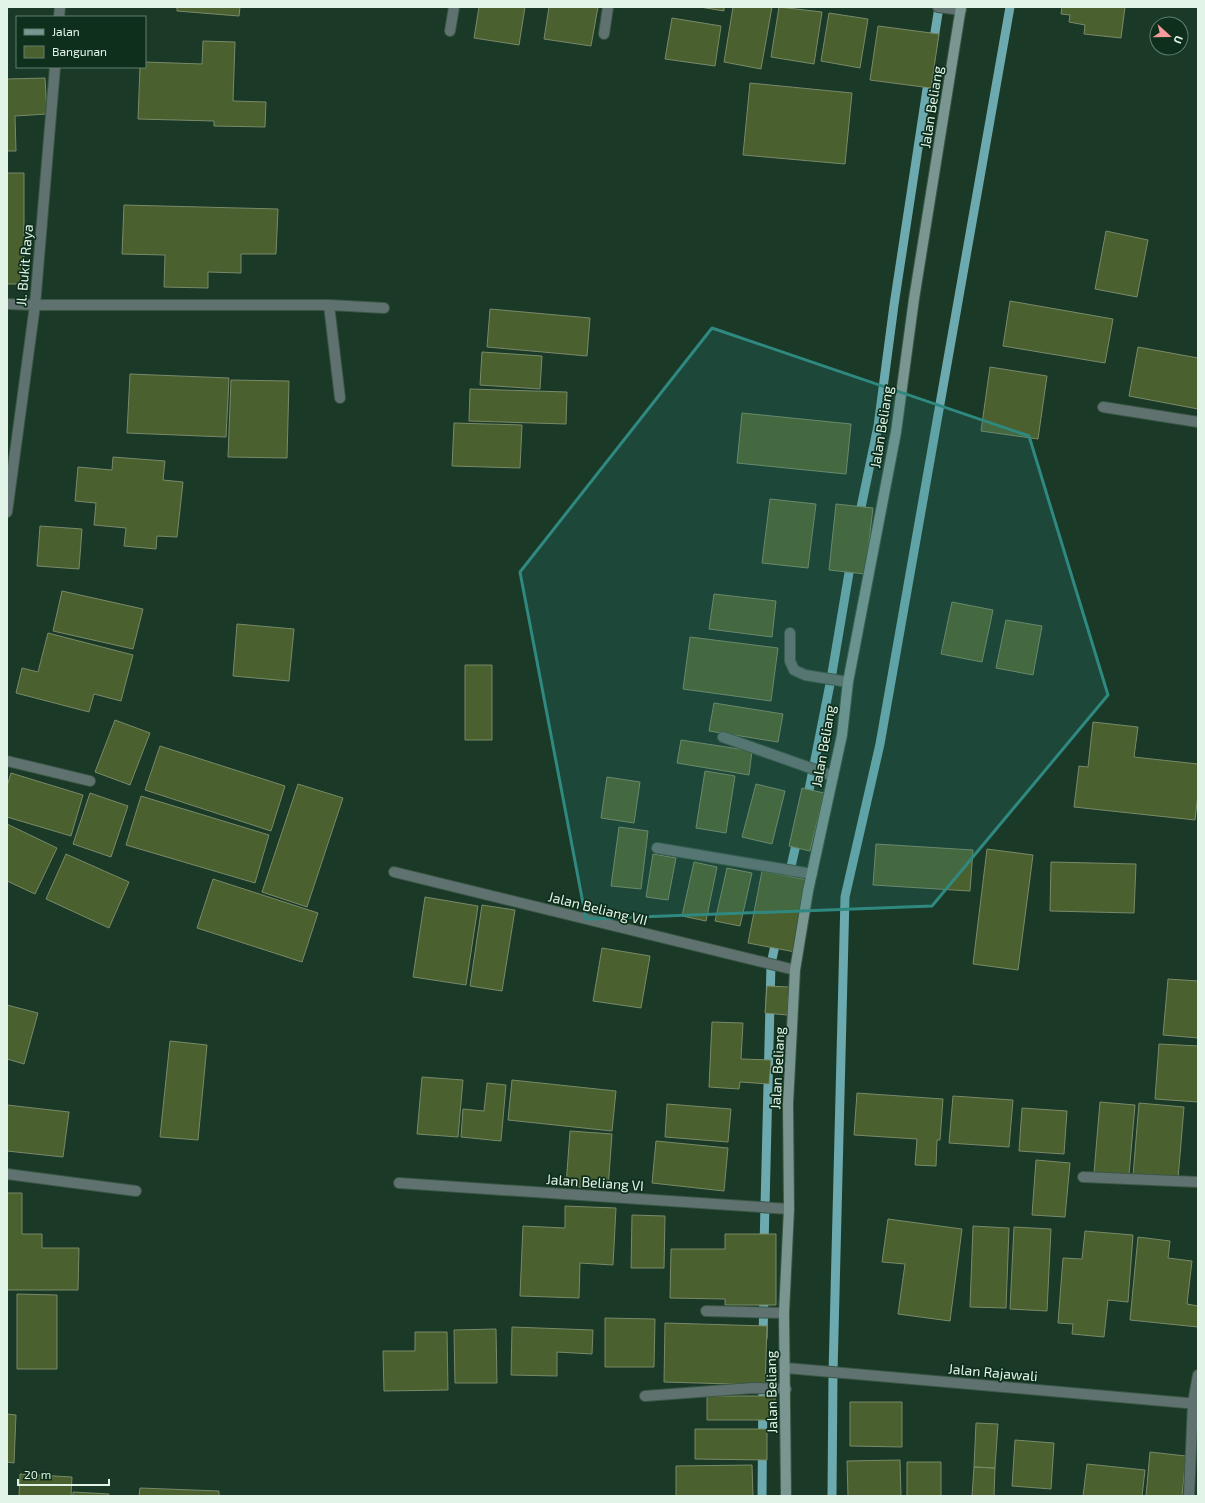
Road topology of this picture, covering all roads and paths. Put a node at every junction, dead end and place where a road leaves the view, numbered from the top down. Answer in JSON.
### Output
{"nodes":[{"id":1,"x":454,"y":7,"type":"edge"},
{"id":2,"x":608,"y":7,"type":"edge"},
{"id":3,"x":938,"y":7,"type":"edge"},
{"id":4,"x":961,"y":9,"type":"edge"},
{"id":5,"x":450,"y":31,"type":"dead end"},
{"id":6,"x":604,"y":34,"type":"dead end"},
{"id":7,"x":55,"y":68,"type":"edge"},
{"id":8,"x":7,"y":304,"type":"edge"},
{"id":9,"x":35,"y":305,"type":"junction"},
{"id":10,"x":329,"y":306,"type":"junction"},
{"id":11,"x":384,"y":308,"type":"dead end"},
{"id":12,"x":340,"y":398,"type":"dead end"},
{"id":13,"x":1103,"y":407,"type":"dead end"},
{"id":14,"x":1198,"y":422,"type":"edge"},
{"id":15,"x":7,"y":512,"type":"edge"},
{"id":16,"x":790,"y":633,"type":"dead end"},
{"id":17,"x":848,"y":682,"type":"junction"},
{"id":18,"x":723,"y":737,"type":"dead end"},
{"id":19,"x":7,"y":761,"type":"edge"},
{"id":20,"x":833,"y":776,"type":"junction"},
{"id":21,"x":90,"y":781,"type":"dead end"},
{"id":22,"x":657,"y":848,"type":"dead end"},
{"id":23,"x":394,"y":872,"type":"dead end"},
{"id":24,"x":812,"y":874,"type":"junction"},
{"id":25,"x":795,"y":970,"type":"junction"},
{"id":26,"x":7,"y":1174,"type":"edge"},
{"id":27,"x":1083,"y":1177,"type":"dead end"},
{"id":28,"x":1198,"y":1182,"type":"edge"},
{"id":29,"x":399,"y":1183,"type":"dead end"},
{"id":30,"x":136,"y":1191,"type":"dead end"},
{"id":31,"x":789,"y":1209,"type":"junction"},
{"id":32,"x":706,"y":1311,"type":"dead end"},
{"id":33,"x":784,"y":1313,"type":"junction"},
{"id":34,"x":786,"y":1368,"type":"junction"},
{"id":35,"x":1198,"y":1375,"type":"edge"},
{"id":36,"x":786,"y":1389,"type":"junction"},
{"id":37,"x":645,"y":1396,"type":"dead end"},
{"id":38,"x":1196,"y":1404,"type":"edge"},
{"id":39,"x":786,"y":1496,"type":"edge"},
{"id":40,"x":1189,"y":1496,"type":"edge"}],
"edges":[{"from":1,"to":5,"type":"street"},
{"from":2,"to":6,"type":"street"},
{"from":3,"to":4,"type":"street"},
{"from":4,"to":17,"type":"street","name":"Jalan Beliang"},
{"from":7,"to":9,"type":"street","name":"Jl. Bukit Raya"},
{"from":8,"to":9,"type":"street"},
{"from":9,"to":10,"type":"street"},
{"from":9,"to":15,"type":"street","name":"Jl. Bukit Raya"},
{"from":10,"to":11,"type":"street"},
{"from":10,"to":12,"type":"street"},
{"from":13,"to":14,"type":"street"},
{"from":16,"to":17,"type":"street"},
{"from":17,"to":20,"type":"street","name":"Jalan Beliang"},
{"from":18,"to":20,"type":"street"},
{"from":19,"to":21,"type":"street"},
{"from":20,"to":24,"type":"street","name":"Jalan Beliang"},
{"from":22,"to":24,"type":"street"},
{"from":23,"to":25,"type":"street","name":"Jalan Beliang VII"},
{"from":24,"to":25,"type":"street","name":"Jalan Beliang"},
{"from":25,"to":31,"type":"street","name":"Jalan Beliang"},
{"from":26,"to":30,"type":"street"},
{"from":27,"to":28,"type":"street"},
{"from":29,"to":31,"type":"street","name":"Jalan Beliang VI"},
{"from":31,"to":33,"type":"street","name":"Jalan Beliang"},
{"from":32,"to":33,"type":"street"},
{"from":33,"to":34,"type":"street","name":"Jalan Beliang"},
{"from":34,"to":36,"type":"street","name":"Jalan Beliang"},
{"from":34,"to":38,"type":"street","name":"Jalan Rajawali"},
{"from":35,"to":38,"type":"street"},
{"from":36,"to":37,"type":"street"},
{"from":36,"to":39,"type":"street","name":"Jalan Beliang"},
{"from":38,"to":40,"type":"street"}]}
